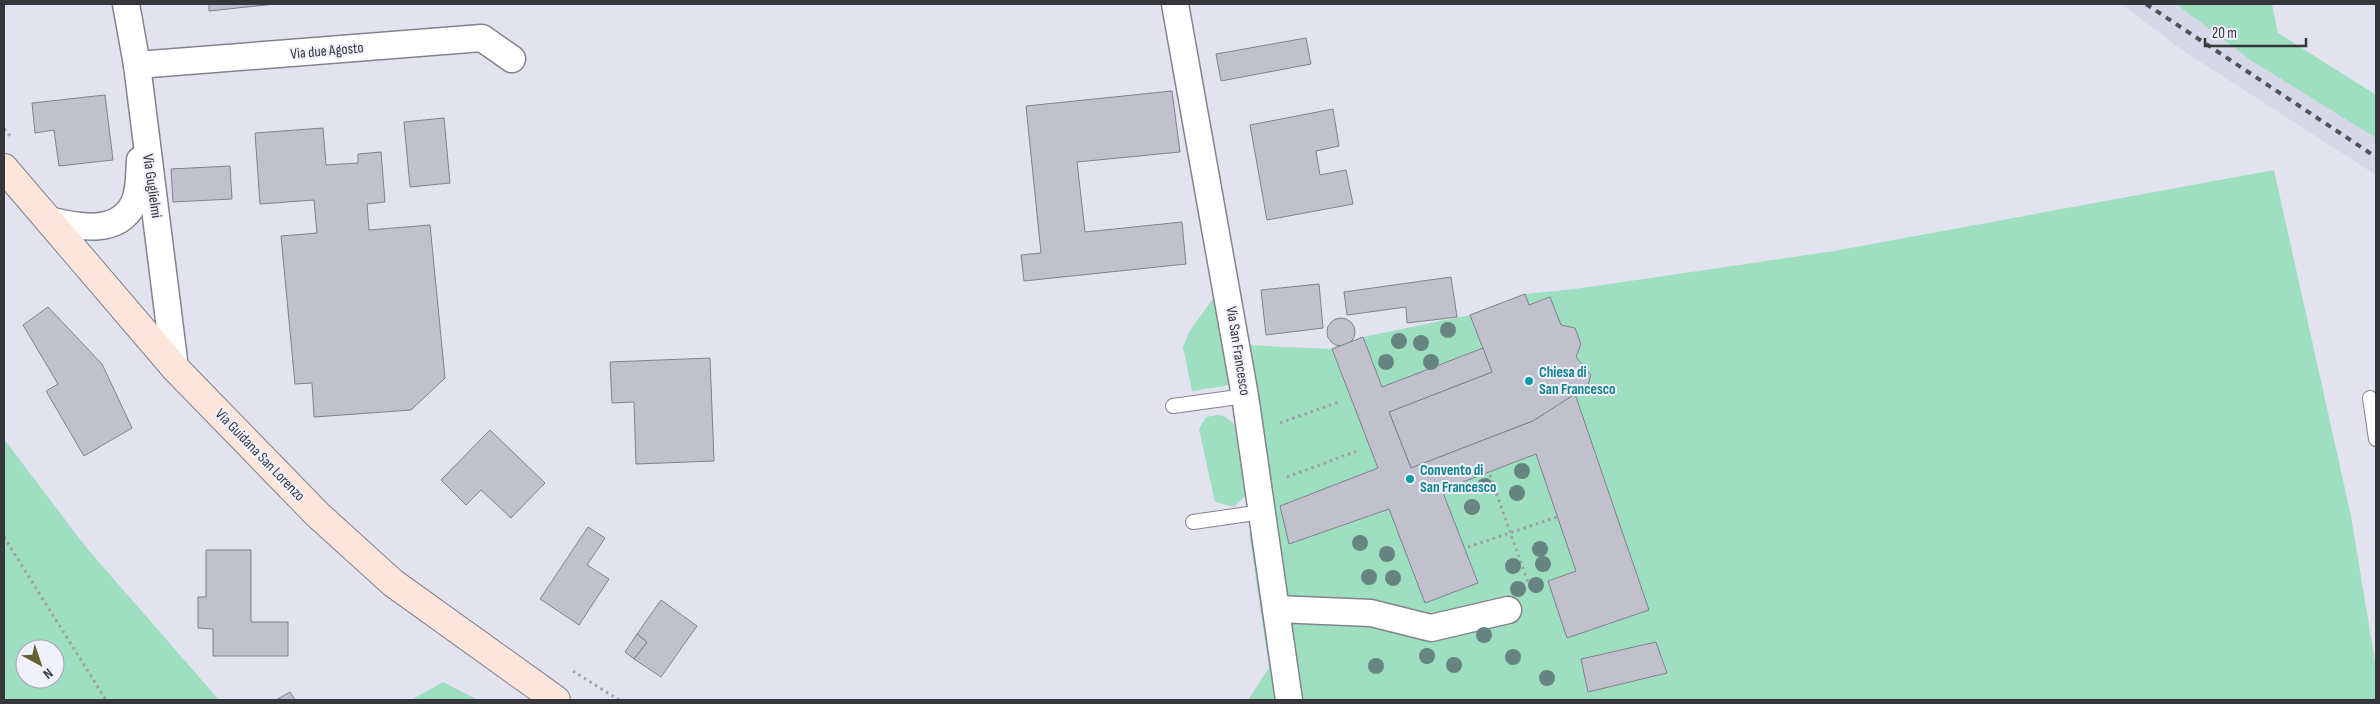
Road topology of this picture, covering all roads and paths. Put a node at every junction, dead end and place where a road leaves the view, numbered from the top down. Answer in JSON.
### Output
{"nodes":[{"id":1,"x":126,"y":4,"type":"edge"},
{"id":2,"x":1175,"y":4,"type":"edge"},
{"id":3,"x":512,"y":59,"type":"dead end"},
{"id":4,"x":137,"y":65,"type":"junction"},
{"id":5,"x":144,"y":125,"type":"junction"},
{"id":6,"x":4,"y":168,"type":"edge"},
{"id":7,"x":48,"y":220,"type":"junction"},
{"id":8,"x":176,"y":368,"type":"junction"},
{"id":9,"x":1245,"y":396,"type":"junction"},
{"id":10,"x":2370,"y":398,"type":"dead end"},
{"id":11,"x":1341,"y":401,"type":"dead end"},
{"id":12,"x":1173,"y":406,"type":"dead end"},
{"id":13,"x":1251,"y":433,"type":"junction"},
{"id":14,"x":2376,"y":439,"type":"edge"},
{"id":15,"x":1360,"y":450,"type":"dead end"},
{"id":16,"x":1490,"y":475,"type":"dead end"},
{"id":17,"x":1260,"y":500,"type":"junction"},
{"id":18,"x":1557,"y":516,"type":"dead end"},
{"id":19,"x":1193,"y":522,"type":"dead end"},
{"id":20,"x":1510,"y":533,"type":"junction"},
{"id":21,"x":4,"y":537,"type":"edge"},
{"id":22,"x":1468,"y":546,"type":"dead end"},
{"id":23,"x":1531,"y":591,"type":"dead end"},
{"id":24,"x":1276,"y":609,"type":"junction"},
{"id":25,"x":1508,"y":610,"type":"dead end"},
{"id":26,"x":106,"y":700,"type":"edge"},
{"id":27,"x":556,"y":700,"type":"edge"},
{"id":28,"x":1289,"y":700,"type":"edge"}],
"edges":[{"from":1,"to":4,"type":"street","name":"Via Guglielmi"},
{"from":2,"to":9,"type":"street","name":"Via San Francesco"},
{"from":3,"to":4,"type":"street","name":"Via due Agosto"},
{"from":4,"to":5,"type":"street","name":"Via Guglielmi"},
{"from":5,"to":7,"type":"street"},
{"from":5,"to":8,"type":"street","name":"Via Guglielmi"},
{"from":6,"to":7,"type":"street","name":"Via Guidana San Lorenzo"},
{"from":7,"to":8,"type":"street","name":"Via Guidana San Lorenzo"},
{"from":8,"to":27,"type":"street","name":"Via Guidana San Lorenzo"},
{"from":9,"to":12,"type":"lane"},
{"from":9,"to":13,"type":"street","name":"Via San Francesco"},
{"from":10,"to":14,"type":"lane"},
{"from":11,"to":13,"type":"path"},
{"from":13,"to":17,"type":"street","name":"Via San Francesco"},
{"from":15,"to":17,"type":"path"},
{"from":16,"to":20,"type":"path"},
{"from":17,"to":19,"type":"lane"},
{"from":17,"to":24,"type":"street","name":"Via San Francesco"},
{"from":18,"to":20,"type":"path"},
{"from":20,"to":22,"type":"path"},
{"from":20,"to":23,"type":"path"},
{"from":21,"to":26,"type":"path"},
{"from":24,"to":25,"type":"street"},
{"from":24,"to":28,"type":"street","name":"Via San Francesco"}]}
